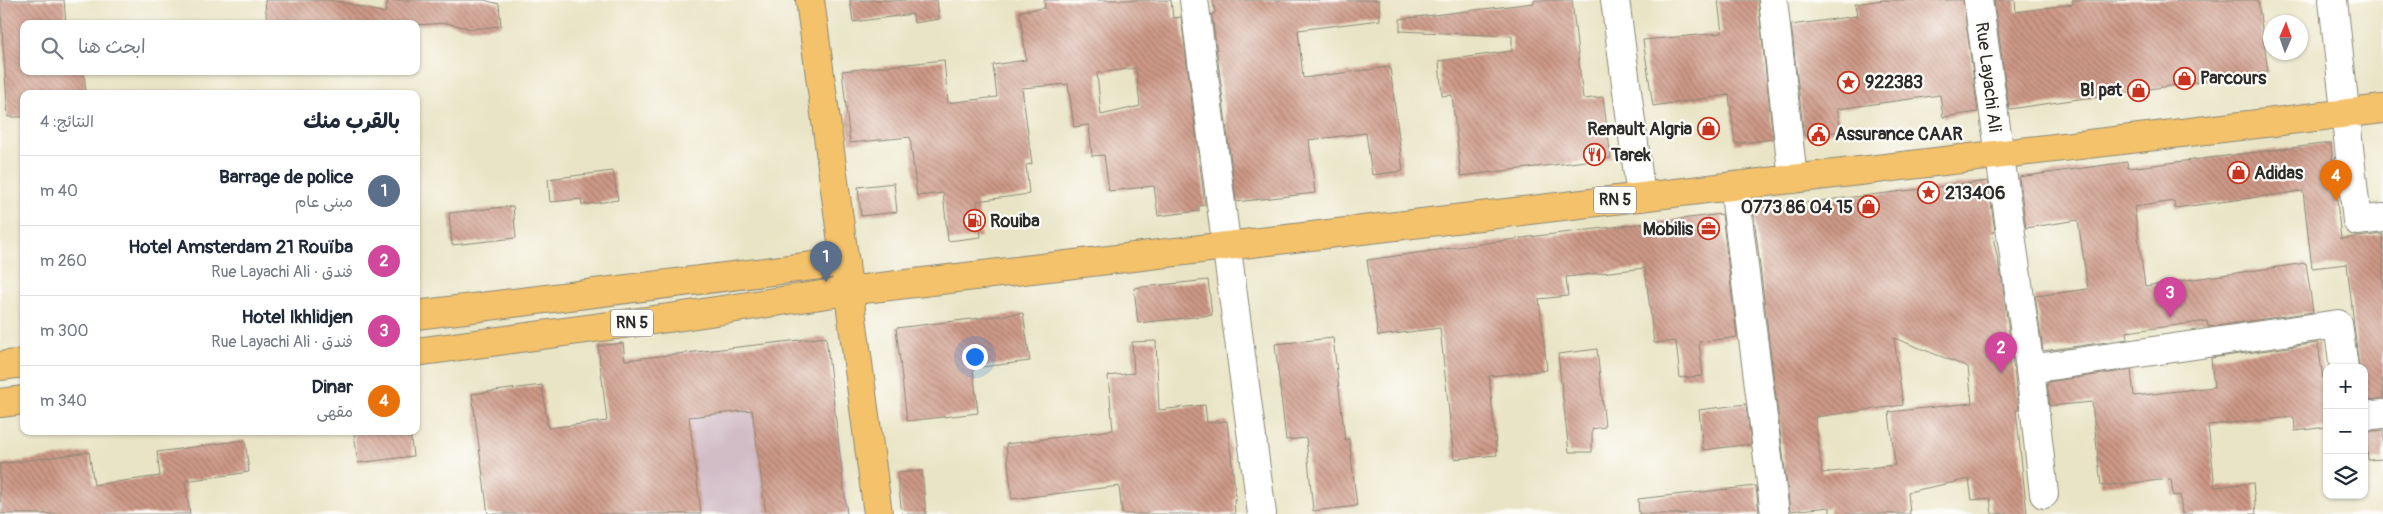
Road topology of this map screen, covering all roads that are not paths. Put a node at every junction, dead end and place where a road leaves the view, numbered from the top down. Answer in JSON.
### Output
{"nodes":[{"id":1,"x":810,"y":0,"type":"edge"},
{"id":2,"x":1194,"y":0,"type":"edge"},
{"id":3,"x":1615,"y":0,"type":"edge"},
{"id":4,"x":1773,"y":0,"type":"edge"},
{"id":5,"x":1978,"y":0,"type":"edge"},
{"id":6,"x":2333,"y":0,"type":"edge"},
{"id":7,"x":2383,"y":109,"type":"edge"},
{"id":8,"x":2344,"y":114,"type":"junction"},
{"id":9,"x":1998,"y":154,"type":"junction"},
{"id":10,"x":1793,"y":179,"type":"junction"},
{"id":11,"x":1734,"y":186,"type":"junction"},
{"id":12,"x":1641,"y":197,"type":"junction"},
{"id":13,"x":2383,"y":218,"type":"edge"},
{"id":14,"x":1227,"y":246,"type":"junction"},
{"id":15,"x":845,"y":262,"type":"junction"},
{"id":16,"x":848,"y":291,"type":"junction"},
{"id":17,"x":420,"y":315,"type":"edge"},
{"id":18,"x":420,"y":351,"type":"edge"},
{"id":19,"x":20,"y":364,"type":"edge"},
{"id":20,"x":2343,"y":364,"type":"edge"},
{"id":21,"x":0,"y":366,"type":"edge"},
{"id":22,"x":2030,"y":368,"type":"junction"},
{"id":23,"x":20,"y":400,"type":"edge"},
{"id":24,"x":0,"y":403,"type":"edge"},
{"id":25,"x":2383,"y":414,"type":"edge"},
{"id":26,"x":2368,"y":416,"type":"edge"},
{"id":27,"x":2044,"y":494,"type":"dead end"},
{"id":28,"x":878,"y":514,"type":"edge"},
{"id":29,"x":1262,"y":514,"type":"edge"},
{"id":30,"x":1775,"y":514,"type":"edge"}],
"edges":[{"from":1,"to":15,"type":"main road"},
{"from":2,"to":14,"type":"street"},
{"from":3,"to":12,"type":"street"},
{"from":4,"to":10,"type":"street"},
{"from":5,"to":9,"type":"street","name":"Rue Layachi Ali"},
{"from":6,"to":8,"type":"street"},
{"from":7,"to":8,"type":"main road","number":"RN 5"},
{"from":8,"to":9,"type":"main road","number":"RN 5"},
{"from":8,"to":13,"type":"street"},
{"from":9,"to":10,"type":"main road","number":"RN 5"},
{"from":9,"to":22,"type":"street","name":"Rue Layachi Ali"},
{"from":10,"to":11,"type":"main road","number":"RN 5"},
{"from":11,"to":12,"type":"main road","number":"RN 5"},
{"from":11,"to":30,"type":"street"},
{"from":12,"to":14,"type":"main road","number":"RN 5"},
{"from":14,"to":16,"type":"main road","number":"RN 5"},
{"from":14,"to":29,"type":"street"},
{"from":15,"to":16,"type":"main road"},
{"from":15,"to":17,"type":"main road","number":"RN 5"},
{"from":16,"to":18,"type":"main road","number":"RN 5"},
{"from":16,"to":28,"type":"main road"},
{"from":19,"to":21,"type":"main road"},
{"from":20,"to":22,"type":"street"},
{"from":22,"to":27,"type":"street","name":"Rue Layachi Ali"},
{"from":23,"to":24,"type":"main road"},
{"from":25,"to":26,"type":"street"}]}
